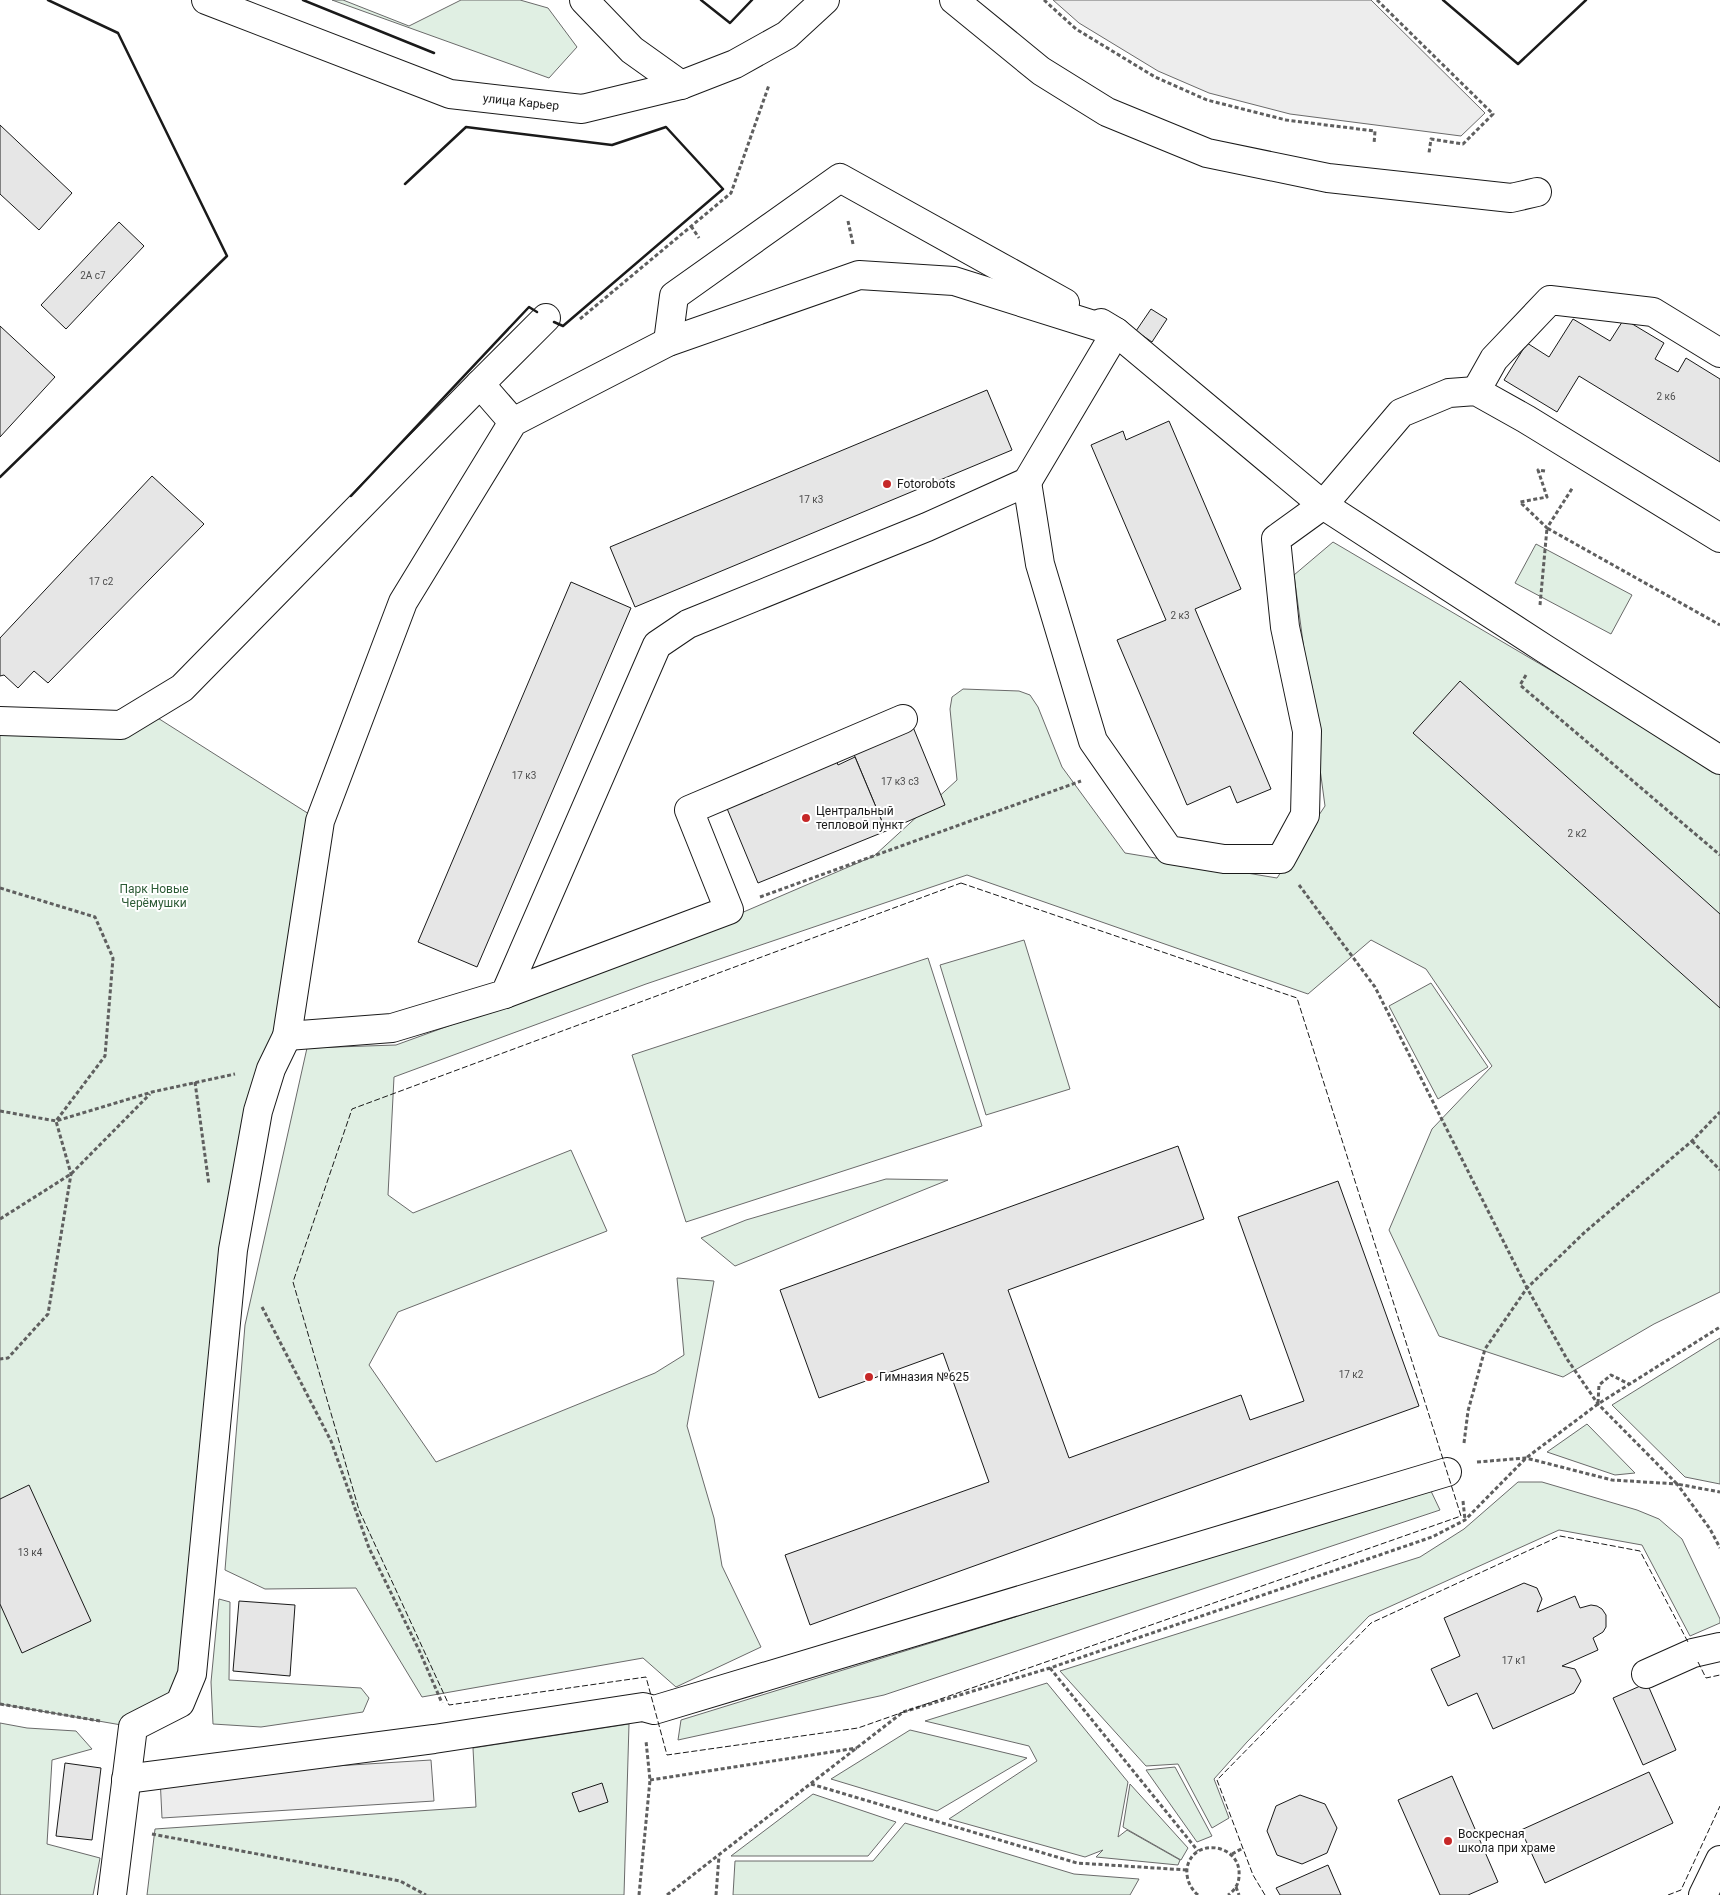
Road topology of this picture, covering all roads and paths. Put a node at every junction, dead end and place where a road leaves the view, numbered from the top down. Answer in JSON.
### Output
{"nodes":[{"id":1,"x":206,"y":0,"type":"edge"},
{"id":2,"x":584,"y":0,"type":"edge"},
{"id":3,"x":824,"y":0,"type":"edge"},
{"id":4,"x":954,"y":0,"type":"edge"},
{"id":5,"x":1044,"y":0,"type":"edge"},
{"id":6,"x":1378,"y":0,"type":"edge"},
{"id":7,"x":787,"y":35,"type":"junction"},
{"id":8,"x":681,"y":85,"type":"junction"},
{"id":9,"x":1374,"y":144,"type":"dead end"},
{"id":10,"x":1429,"y":153,"type":"dead end"},
{"id":11,"x":840,"y":178,"type":"junction"},
{"id":12,"x":1537,"y":192,"type":"dead end"},
{"id":13,"x":859,"y":275,"type":"junction"},
{"id":14,"x":538,"y":325,"type":"joint"},
{"id":15,"x":1116,"y":332,"type":"junction"},
{"id":16,"x":668,"y":342,"type":"junction"},
{"id":17,"x":1720,"y":353,"type":"edge"},
{"id":18,"x":480,"y":384,"type":"junction"},
{"id":19,"x":1476,"y":391,"type":"junction"},
{"id":20,"x":513,"y":422,"type":"junction"},
{"id":21,"x":1591,"y":459,"type":"junction"},
{"id":22,"x":1547,"y":472,"type":"dead end"},
{"id":23,"x":1027,"y":482,"type":"junction"},
{"id":24,"x":1323,"y":505,"type":"junction"},
{"id":25,"x":1547,"y":528,"type":"junction"},
{"id":26,"x":1720,"y":538,"type":"edge"},
{"id":27,"x":1540,"y":606,"type":"dead end"},
{"id":28,"x":1720,"y":625,"type":"edge"},
{"id":29,"x":1545,"y":649,"type":"junction"},
{"id":30,"x":903,"y":719,"type":"dead end"},
{"id":31,"x":0,"y":721,"type":"edge"},
{"id":32,"x":1720,"y":760,"type":"edge"},
{"id":33,"x":1113,"y":770,"type":"junction"},
{"id":34,"x":1720,"y":855,"type":"edge"},
{"id":35,"x":0,"y":888,"type":"edge"},
{"id":36,"x":1308,"y":896,"type":"dead end"},
{"id":37,"x":729,"y":908,"type":"junction"},
{"id":38,"x":505,"y":994,"type":"junction"},
{"id":39,"x":287,"y":1036,"type":"junction"},
{"id":40,"x":235,"y":1074,"type":"dead end"},
{"id":41,"x":195,"y":1082,"type":"junction"},
{"id":42,"x":152,"y":1092,"type":"junction"},
{"id":43,"x":0,"y":1111,"type":"edge"},
{"id":44,"x":1720,"y":1112,"type":"edge"},
{"id":45,"x":56,"y":1121,"type":"junction"},
{"id":46,"x":1692,"y":1141,"type":"junction"},
{"id":47,"x":1720,"y":1170,"type":"edge"},
{"id":48,"x":71,"y":1174,"type":"junction"},
{"id":49,"x":209,"y":1186,"type":"dead end"},
{"id":50,"x":0,"y":1219,"type":"edge"},
{"id":51,"x":1528,"y":1288,"type":"junction"},
{"id":52,"x":259,"y":1301,"type":"dead end"},
{"id":53,"x":1720,"y":1327,"type":"edge"},
{"id":54,"x":0,"y":1359,"type":"edge"},
{"id":55,"x":1629,"y":1384,"type":"junction"},
{"id":56,"x":1598,"y":1404,"type":"junction"},
{"id":57,"x":1463,"y":1446,"type":"dead end"},
{"id":58,"x":1526,"y":1458,"type":"junction"},
{"id":59,"x":1458,"y":1468,"type":"joint"},
{"id":60,"x":1677,"y":1484,"type":"junction"},
{"id":61,"x":1720,"y":1492,"type":"edge"},
{"id":62,"x":1720,"y":1548,"type":"edge"},
{"id":63,"x":1720,"y":1647,"type":"edge"},
{"id":64,"x":1050,"y":1668,"type":"junction"},
{"id":65,"x":1646,"y":1674,"type":"dead end"},
{"id":66,"x":0,"y":1704,"type":"edge"},
{"id":67,"x":643,"y":1708,"type":"junction"},
{"id":68,"x":133,"y":1727,"type":"junction"},
{"id":69,"x":457,"y":1736,"type":"junction"},
{"id":70,"x":858,"y":1748,"type":"junction"},
{"id":71,"x":126,"y":1780,"type":"junction"},
{"id":72,"x":650,"y":1780,"type":"junction"},
{"id":73,"x":810,"y":1784,"type":"junction"},
{"id":74,"x":146,"y":1833,"type":"dead end"},
{"id":75,"x":1243,"y":1848,"type":"dead end"},
{"id":76,"x":1198,"y":1851,"type":"junction"},
{"id":77,"x":1232,"y":1854,"type":"junction"},
{"id":78,"x":719,"y":1855,"type":"junction"},
{"id":79,"x":1720,"y":1860,"type":"edge"},
{"id":80,"x":1187,"y":1870,"type":"junction"},
{"id":81,"x":1236,"y":1887,"type":"junction"},
{"id":82,"x":112,"y":1895,"type":"edge"},
{"id":83,"x":426,"y":1895,"type":"edge"},
{"id":84,"x":639,"y":1895,"type":"edge"},
{"id":85,"x":666,"y":1895,"type":"edge"},
{"id":86,"x":716,"y":1895,"type":"edge"},
{"id":87,"x":1198,"y":1895,"type":"edge"},
{"id":88,"x":1228,"y":1895,"type":"edge"},
{"id":89,"x":1239,"y":1895,"type":"edge"},
{"id":90,"x":1703,"y":1895,"type":"edge"}],
"edges":[{"from":1,"to":8,"type":"street","name":"улица Карьер"},
{"from":2,"to":8,"type":"street"},
{"from":3,"to":7,"type":"street","name":"улица Карьер"},
{"from":4,"to":12,"type":"street"},
{"from":5,"to":9,"type":"path"},
{"from":6,"to":10,"type":"path"},
{"from":7,"to":8,"type":"street","name":"улица Карьер"},
{"from":7,"to":14,"type":"path"},
{"from":11,"to":13,"type":"path"},
{"from":11,"to":15,"type":"street"},
{"from":11,"to":16,"type":"street"},
{"from":13,"to":15,"type":"street"},
{"from":13,"to":16,"type":"street"},
{"from":14,"to":18,"type":"street"},
{"from":15,"to":23,"type":"street"},
{"from":15,"to":24,"type":"street"},
{"from":16,"to":20,"type":"street"},
{"from":17,"to":19,"type":"street"},
{"from":18,"to":20,"type":"street"},
{"from":18,"to":31,"type":"street"},
{"from":19,"to":21,"type":"street"},
{"from":19,"to":24,"type":"street"},
{"from":20,"to":39,"type":"street"},
{"from":21,"to":25,"type":"path"},
{"from":21,"to":26,"type":"street"},
{"from":22,"to":25,"type":"path"},
{"from":23,"to":33,"type":"street"},
{"from":23,"to":38,"type":"street"},
{"from":24,"to":29,"type":"street"},
{"from":24,"to":33,"type":"street"},
{"from":25,"to":27,"type":"path"},
{"from":25,"to":28,"type":"path"},
{"from":29,"to":32,"type":"street"},
{"from":29,"to":34,"type":"path"},
{"from":30,"to":37,"type":"street"},
{"from":33,"to":37,"type":"path"},
{"from":35,"to":45,"type":"path"},
{"from":36,"to":51,"type":"path"},
{"from":37,"to":38,"type":"street"},
{"from":38,"to":39,"type":"street"},
{"from":39,"to":68,"type":"street"},
{"from":40,"to":41,"type":"path"},
{"from":41,"to":42,"type":"path"},
{"from":41,"to":49,"type":"path"},
{"from":42,"to":45,"type":"path"},
{"from":42,"to":48,"type":"path"},
{"from":43,"to":45,"type":"path"},
{"from":44,"to":46,"type":"path"},
{"from":45,"to":48,"type":"path"},
{"from":46,"to":47,"type":"path"},
{"from":46,"to":51,"type":"path"},
{"from":48,"to":50,"type":"path"},
{"from":48,"to":54,"type":"path"},
{"from":51,"to":56,"type":"path"},
{"from":51,"to":57,"type":"path"},
{"from":52,"to":69,"type":"path"},
{"from":53,"to":55,"type":"path"},
{"from":55,"to":56,"type":"path"},
{"from":55,"to":56,"type":"path"},
{"from":56,"to":58,"type":"path"},
{"from":56,"to":60,"type":"path"},
{"from":58,"to":59,"type":"path"},
{"from":58,"to":60,"type":"path"},
{"from":58,"to":64,"type":"path"},
{"from":59,"to":67,"type":"street"},
{"from":60,"to":61,"type":"path"},
{"from":60,"to":62,"type":"path"},
{"from":63,"to":65,"type":"street"},
{"from":64,"to":70,"type":"path"},
{"from":64,"to":76,"type":"path"},
{"from":66,"to":68,"type":"path"},
{"from":67,"to":69,"type":"street"},
{"from":67,"to":72,"type":"path"},
{"from":68,"to":71,"type":"street"},
{"from":69,"to":71,"type":"street"},
{"from":70,"to":72,"type":"path"},
{"from":70,"to":73,"type":"path"},
{"from":71,"to":82,"type":"street"},
{"from":72,"to":84,"type":"path"},
{"from":73,"to":78,"type":"path"},
{"from":73,"to":80,"type":"path"},
{"from":74,"to":83,"type":"path"},
{"from":75,"to":77,"type":"path"},
{"from":76,"to":77,"type":"path"},
{"from":76,"to":80,"type":"path"},
{"from":77,"to":81,"type":"path"},
{"from":78,"to":85,"type":"path"},
{"from":78,"to":86,"type":"path"},
{"from":79,"to":90,"type":"street"},
{"from":80,"to":87,"type":"path"},
{"from":81,"to":88,"type":"path"},
{"from":81,"to":89,"type":"path"}]}
